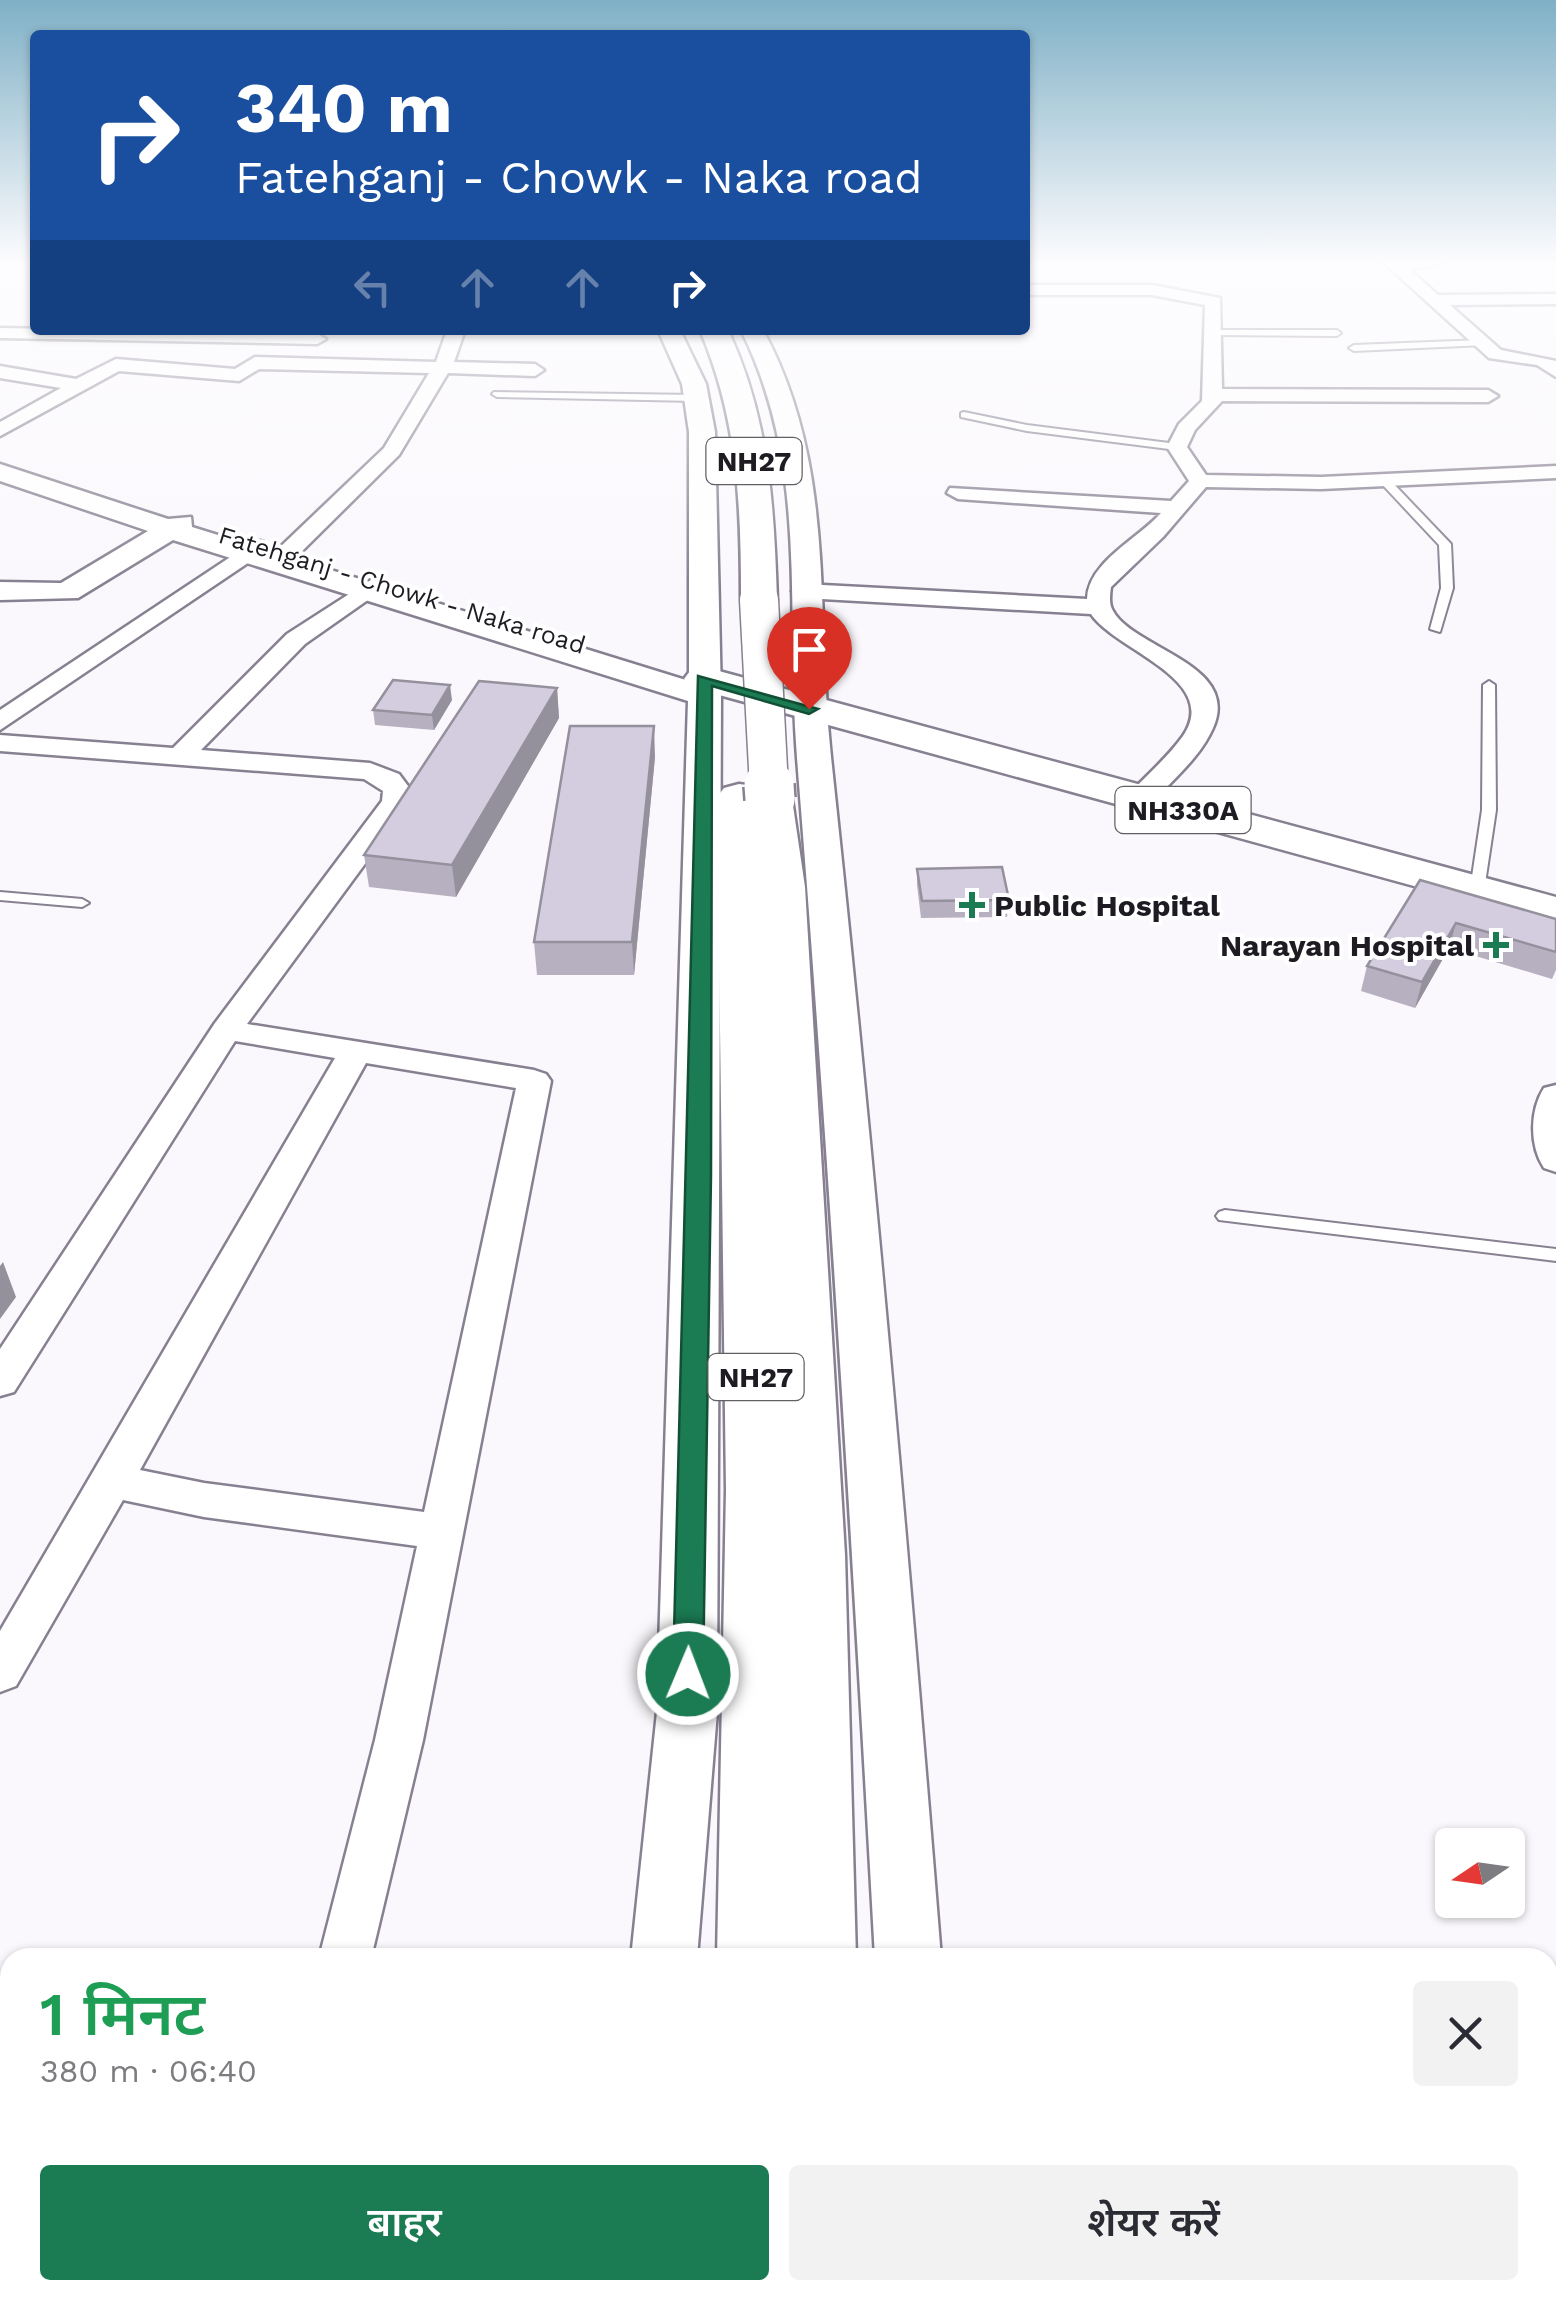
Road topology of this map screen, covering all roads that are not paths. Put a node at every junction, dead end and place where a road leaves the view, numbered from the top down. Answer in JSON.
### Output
{"nodes":[{"id":1,"x":108,"y":369,"type":"edge"},
{"id":2,"x":164,"y":369,"type":"edge"},
{"id":3,"x":248,"y":369,"type":"edge"},
{"id":4,"x":441,"y":369,"type":"edge"},
{"id":5,"x":501,"y":369,"type":"edge"},
{"id":6,"x":685,"y":369,"type":"edge"},
{"id":7,"x":710,"y":369,"type":"edge"},
{"id":8,"x":733,"y":369,"type":"edge"},
{"id":9,"x":772,"y":369,"type":"edge"},
{"id":10,"x":1214,"y":369,"type":"edge"},
{"id":11,"x":534,"y":370,"type":"dead end"},
{"id":12,"x":0,"y":372,"type":"edge"},
{"id":13,"x":78,"y":385,"type":"junction"},
{"id":14,"x":497,"y":394,"type":"dead end"},
{"id":15,"x":1214,"y":394,"type":"junction"},
{"id":16,"x":1488,"y":396,"type":"dead end"},
{"id":17,"x":696,"y":398,"type":"junction"},
{"id":18,"x":964,"y":415,"type":"dead end"},
{"id":19,"x":0,"y":430,"type":"edge"},
{"id":20,"x":1178,"y":447,"type":"junction"},
{"id":21,"x":0,"y":457,"type":"edge"},
{"id":22,"x":0,"y":472,"type":"edge"},
{"id":23,"x":1556,"y":472,"type":"edge"},
{"id":24,"x":1384,"y":480,"type":"junction"},
{"id":25,"x":1200,"y":482,"type":"junction"},
{"id":26,"x":958,"y":493,"type":"dead end"},
{"id":27,"x":1175,"y":508,"type":"junction"},
{"id":28,"x":175,"y":527,"type":"junction"},
{"id":29,"x":262,"y":553,"type":"junction"},
{"id":30,"x":369,"y":588,"type":"junction"},
{"id":31,"x":804,"y":590,"type":"junction"},
{"id":32,"x":0,"y":591,"type":"edge"},
{"id":33,"x":746,"y":600,"type":"junction"},
{"id":34,"x":1099,"y":607,"type":"junction"},
{"id":35,"x":1436,"y":629,"type":"dead end"},
{"id":36,"x":1488,"y":685,"type":"dead end"},
{"id":37,"x":704,"y":687,"type":"junction"},
{"id":38,"x":810,"y":716,"type":"junction"},
{"id":39,"x":0,"y":722,"type":"edge"},
{"id":40,"x":0,"y":742,"type":"edge"},
{"id":41,"x":180,"y":756,"type":"junction"},
{"id":42,"x":754,"y":798,"type":"junction"},
{"id":43,"x":1140,"y":799,"type":"junction"},
{"id":44,"x":1477,"y":890,"type":"junction"},
{"id":45,"x":0,"y":896,"type":"edge"},
{"id":46,"x":82,"y":903,"type":"dead end"},
{"id":47,"x":1556,"y":912,"type":"edge"},
{"id":48,"x":1556,"y":923,"type":"edge"},
{"id":49,"x":226,"y":1030,"type":"junction"},
{"id":50,"x":356,"y":1051,"type":"junction"},
{"id":51,"x":1556,"y":1096,"type":"edge"},
{"id":52,"x":1556,"y":1160,"type":"edge"},
{"id":53,"x":1225,"y":1216,"type":"dead end"},
{"id":54,"x":1556,"y":1256,"type":"edge"},
{"id":55,"x":0,"y":1380,"type":"edge"},
{"id":56,"x":113,"y":1481,"type":"junction"},
{"id":57,"x":442,"y":1532,"type":"junction"},
{"id":58,"x":0,"y":1672,"type":"edge"},
{"id":59,"x":347,"y":1948,"type":"edge"},
{"id":60,"x":665,"y":1948,"type":"edge"},
{"id":61,"x":758,"y":1948,"type":"edge"},
{"id":62,"x":815,"y":1948,"type":"edge"},
{"id":63,"x":907,"y":1948,"type":"edge"}],
"edges":[{"from":1,"to":13,"type":"street"},
{"from":2,"to":3,"type":"street"},
{"from":4,"to":29,"type":"street"},
{"from":5,"to":11,"type":"street"},
{"from":6,"to":17,"type":"street"},
{"from":7,"to":33,"type":"highway","number":"NH27"},
{"from":8,"to":33,"type":"highway","number":"NH27"},
{"from":9,"to":31,"type":"street"},
{"from":10,"to":15,"type":"street"},
{"from":12,"to":13,"type":"street"},
{"from":13,"to":19,"type":"street"},
{"from":14,"to":17,"type":"lane"},
{"from":15,"to":16,"type":"street"},
{"from":15,"to":20,"type":"street"},
{"from":17,"to":37,"type":"street"},
{"from":18,"to":20,"type":"lane"},
{"from":20,"to":25,"type":"street"},
{"from":21,"to":28,"type":"street","name":"Fatehganj - Chowk - Naka road"},
{"from":22,"to":28,"type":"street"},
{"from":23,"to":24,"type":"street"},
{"from":24,"to":25,"type":"street"},
{"from":24,"to":35,"type":"lane"},
{"from":25,"to":27,"type":"street"},
{"from":26,"to":27,"type":"street"},
{"from":27,"to":34,"type":"street"},
{"from":28,"to":29,"type":"street"},
{"from":28,"to":32,"type":"street"},
{"from":29,"to":30,"type":"street"},
{"from":29,"to":39,"type":"street"},
{"from":30,"to":37,"type":"street"},
{"from":30,"to":41,"type":"street"},
{"from":31,"to":34,"type":"street"},
{"from":31,"to":38,"type":"street"},
{"from":33,"to":42,"type":"highway","number":"NH27","bridge":true},
{"from":34,"to":43,"type":"street"},
{"from":36,"to":44,"type":"lane"},
{"from":37,"to":38,"type":"highway","number":"NH330A"},
{"from":37,"to":60,"type":"street"},
{"from":38,"to":43,"type":"highway","number":"NH330A"},
{"from":38,"to":48,"type":"highway","number":"NH330A"},
{"from":38,"to":63,"type":"street"},
{"from":40,"to":41,"type":"street"},
{"from":41,"to":49,"type":"street"},
{"from":42,"to":61,"type":"highway","number":"NH27"},
{"from":42,"to":62,"type":"highway","number":"NH27"},
{"from":43,"to":44,"type":"highway","number":"NH330A"},
{"from":44,"to":47,"type":"highway","number":"NH330A"},
{"from":45,"to":46,"type":"lane"},
{"from":49,"to":50,"type":"street"},
{"from":49,"to":55,"type":"street"},
{"from":50,"to":56,"type":"street"},
{"from":50,"to":57,"type":"street"},
{"from":51,"to":52,"type":"street"},
{"from":53,"to":54,"type":"lane"},
{"from":56,"to":57,"type":"street"},
{"from":56,"to":58,"type":"street"},
{"from":57,"to":59,"type":"street"}]}
